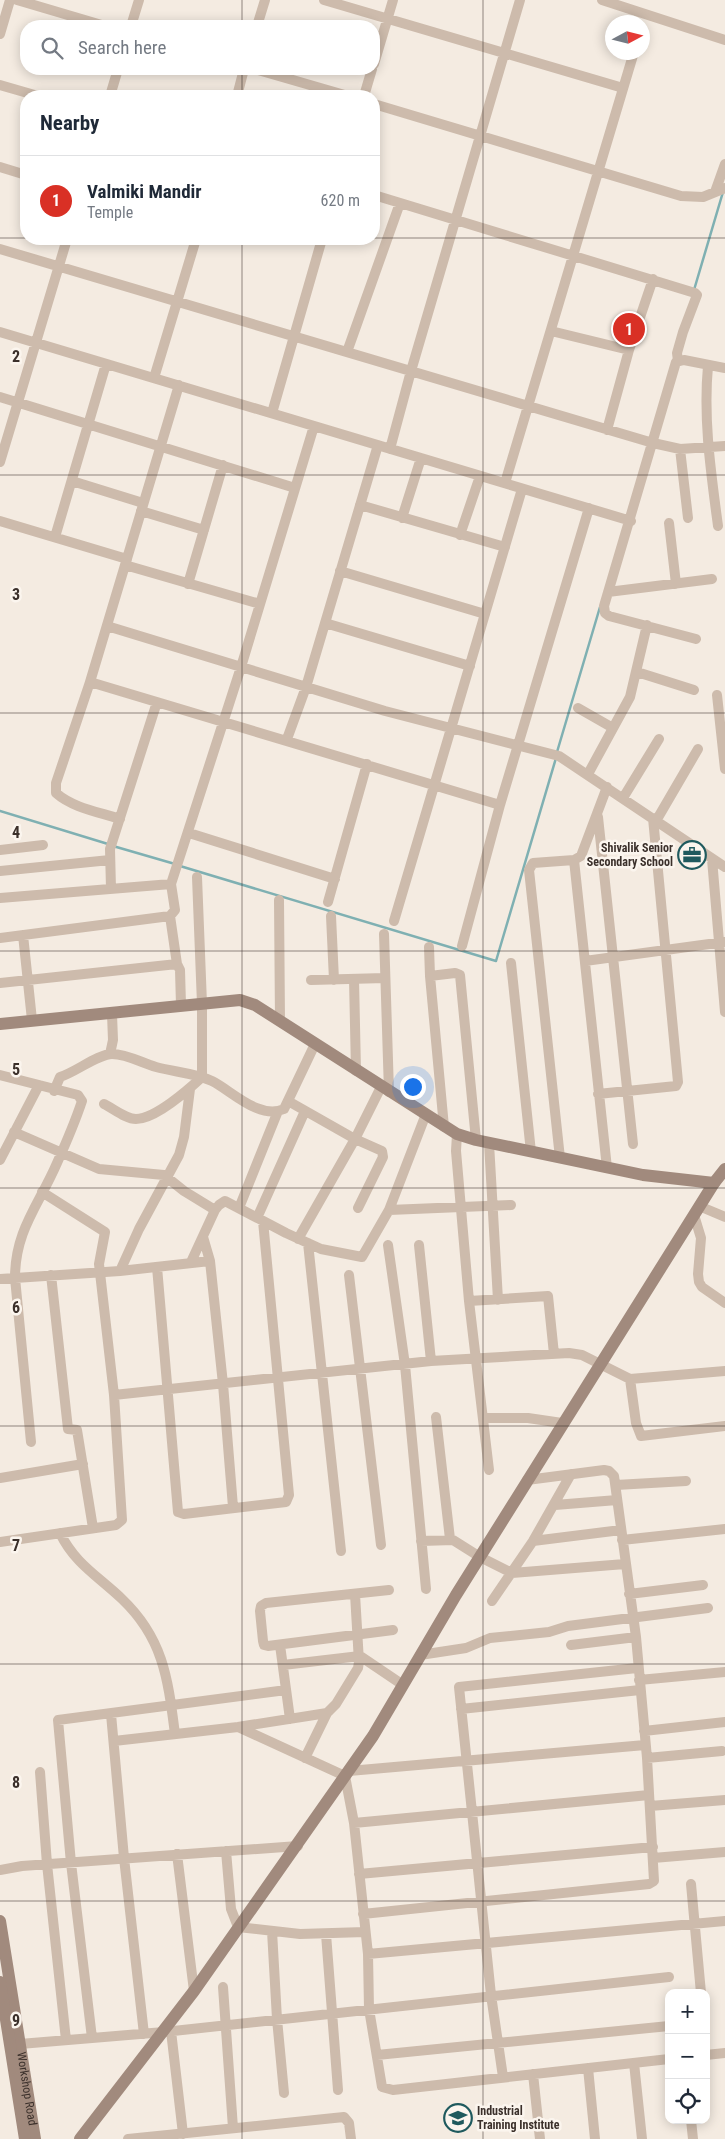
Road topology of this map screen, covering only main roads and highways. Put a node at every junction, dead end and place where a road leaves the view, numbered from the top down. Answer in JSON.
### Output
{"nodes":[{"id":1,"x":0,"y":1024,"type":"edge"},
{"id":2,"x":725,"y":1169,"type":"edge"},
{"id":3,"x":719,"y":1181,"type":"edge"},
{"id":4,"x":0,"y":1921,"type":"edge"},
{"id":5,"x":0,"y":1982,"type":"edge"},
{"id":6,"x":10,"y":2041,"type":"edge"},
{"id":7,"x":25,"y":2139,"type":"edge"},
{"id":8,"x":35,"y":2139,"type":"edge"},
{"id":9,"x":80,"y":2139,"type":"edge"}],
"edges":[{"from":1,"to":3,"type":"main road"},
{"from":2,"to":3,"type":"main road"},
{"from":3,"to":9,"type":"main road"},
{"from":4,"to":6,"type":"main road","name":"Workshop Road"},
{"from":5,"to":6,"type":"main road","name":"Workshop Road"},
{"from":6,"to":7,"type":"main road","name":"Workshop Road"},
{"from":6,"to":8,"type":"main road","name":"Workshop Road"}]}
